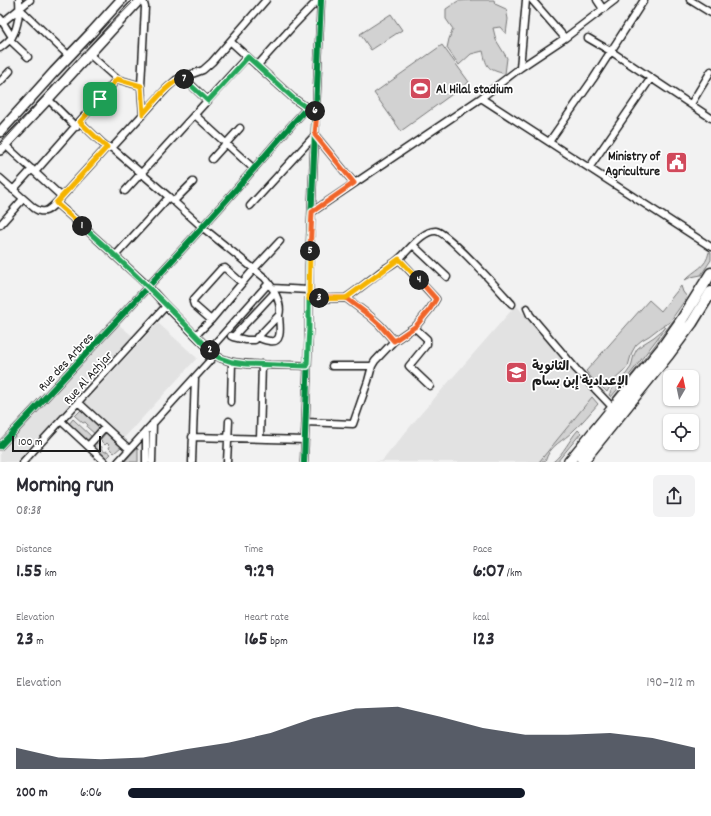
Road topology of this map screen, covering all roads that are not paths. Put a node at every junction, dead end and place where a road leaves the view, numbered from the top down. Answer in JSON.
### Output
{"nodes":[{"id":1,"x":20,"y":0,"type":"edge"},
{"id":2,"x":30,"y":0,"type":"edge"},
{"id":3,"x":139,"y":0,"type":"edge"},
{"id":4,"x":143,"y":0,"type":"edge"},
{"id":5,"x":266,"y":0,"type":"edge"},
{"id":6,"x":320,"y":0,"type":"edge"},
{"id":7,"x":526,"y":0,"type":"edge"},
{"id":8,"x":532,"y":0,"type":"edge"},
{"id":9,"x":597,"y":0,"type":"edge"},
{"id":10,"x":616,"y":0,"type":"edge"},
{"id":11,"x":644,"y":0,"type":"edge"},
{"id":12,"x":690,"y":0,"type":"edge"},
{"id":13,"x":698,"y":0,"type":"edge"},
{"id":14,"x":117,"y":2,"type":"edge"},
{"id":15,"x":711,"y":8,"type":"edge"},
{"id":16,"x":20,"y":9,"type":"junction"},
{"id":17,"x":603,"y":9,"type":"junction"},
{"id":18,"x":711,"y":13,"type":"edge"},
{"id":19,"x":1,"y":20,"type":"edge"},
{"id":20,"x":11,"y":38,"type":"junction"},
{"id":21,"x":565,"y":38,"type":"junction"},
{"id":22,"x":588,"y":38,"type":"dead end"},
{"id":23,"x":231,"y":42,"type":"junction"},
{"id":24,"x":0,"y":48,"type":"edge"},
{"id":25,"x":612,"y":52,"type":"junction"},
{"id":26,"x":89,"y":54,"type":"junction"},
{"id":27,"x":69,"y":56,"type":"junction"},
{"id":28,"x":28,"y":57,"type":"dead end"},
{"id":29,"x":248,"y":57,"type":"junction"},
{"id":30,"x":257,"y":66,"type":"junction"},
{"id":31,"x":520,"y":68,"type":"junction"},
{"id":32,"x":10,"y":71,"type":"dead end"},
{"id":33,"x":711,"y":71,"type":"edge"},
{"id":34,"x":183,"y":77,"type":"junction"},
{"id":35,"x":651,"y":78,"type":"junction"},
{"id":36,"x":117,"y":79,"type":"junction"},
{"id":37,"x":0,"y":82,"type":"edge"},
{"id":38,"x":141,"y":86,"type":"junction"},
{"id":39,"x":481,"y":98,"type":"junction"},
{"id":40,"x":48,"y":99,"type":"junction"},
{"id":41,"x":208,"y":101,"type":"junction"},
{"id":42,"x":691,"y":104,"type":"junction"},
{"id":43,"x":307,"y":108,"type":"junction"},
{"id":44,"x":317,"y":111,"type":"junction"},
{"id":45,"x":143,"y":114,"type":"junction"},
{"id":46,"x":195,"y":115,"type":"junction"},
{"id":47,"x":711,"y":118,"type":"edge"},
{"id":48,"x":78,"y":125,"type":"junction"},
{"id":49,"x":240,"y":128,"type":"dead end"},
{"id":50,"x":1,"y":130,"type":"edge"},
{"id":51,"x":315,"y":135,"type":"junction"},
{"id":52,"x":549,"y":142,"type":"junction"},
{"id":53,"x":225,"y":144,"type":"junction"},
{"id":54,"x":2,"y":147,"type":"edge"},
{"id":55,"x":109,"y":147,"type":"junction"},
{"id":56,"x":212,"y":159,"type":"dead end"},
{"id":57,"x":589,"y":168,"type":"junction"},
{"id":58,"x":254,"y":169,"type":"junction"},
{"id":59,"x":34,"y":170,"type":"junction"},
{"id":60,"x":141,"y":173,"type":"junction"},
{"id":61,"x":0,"y":178,"type":"edge"},
{"id":62,"x":193,"y":182,"type":"dead end"},
{"id":63,"x":354,"y":183,"type":"junction"},
{"id":64,"x":13,"y":190,"type":"junction"},
{"id":65,"x":125,"y":191,"type":"dead end"},
{"id":66,"x":62,"y":196,"type":"junction"},
{"id":67,"x":23,"y":199,"type":"junction"},
{"id":68,"x":172,"y":199,"type":"junction"},
{"id":69,"x":56,"y":203,"type":"junction"},
{"id":70,"x":250,"y":206,"type":"dead end"},
{"id":71,"x":312,"y":212,"type":"junction"},
{"id":72,"x":0,"y":225,"type":"edge"},
{"id":73,"x":202,"y":227,"type":"junction"},
{"id":74,"x":280,"y":241,"type":"dead end"},
{"id":75,"x":413,"y":245,"type":"junction"},
{"id":76,"x":711,"y":247,"type":"edge"},
{"id":77,"x":115,"y":256,"type":"junction"},
{"id":78,"x":399,"y":259,"type":"junction"},
{"id":79,"x":254,"y":269,"type":"junction"},
{"id":80,"x":711,"y":273,"type":"edge"},
{"id":81,"x":447,"y":277,"type":"dead end"},
{"id":82,"x":242,"y":284,"type":"junction"},
{"id":83,"x":272,"y":288,"type":"junction"},
{"id":84,"x":147,"y":289,"type":"junction"},
{"id":85,"x":309,"y":290,"type":"junction"},
{"id":86,"x":711,"y":292,"type":"edge"},
{"id":87,"x":346,"y":298,"type":"junction"},
{"id":88,"x":309,"y":299,"type":"junction"},
{"id":89,"x":512,"y":304,"type":"dead end"},
{"id":90,"x":166,"y":306,"type":"junction"},
{"id":91,"x":527,"y":308,"type":"dead end"},
{"id":92,"x":279,"y":315,"type":"junction"},
{"id":93,"x":211,"y":320,"type":"junction"},
{"id":94,"x":414,"y":328,"type":"junction"},
{"id":95,"x":225,"y":331,"type":"junction"},
{"id":96,"x":196,"y":335,"type":"junction"},
{"id":97,"x":233,"y":337,"type":"junction"},
{"id":98,"x":257,"y":337,"type":"junction"},
{"id":99,"x":394,"y":341,"type":"junction"},
{"id":100,"x":210,"y":349,"type":"junction"},
{"id":101,"x":215,"y":355,"type":"junction"},
{"id":102,"x":232,"y":362,"type":"junction"},
{"id":103,"x":262,"y":364,"type":"junction"},
{"id":104,"x":307,"y":366,"type":"junction"},
{"id":105,"x":332,"y":366,"type":"dead end"},
{"id":106,"x":372,"y":366,"type":"junction"},
{"id":107,"x":195,"y":376,"type":"junction"},
{"id":108,"x":430,"y":386,"type":"dead end"},
{"id":109,"x":78,"y":402,"type":"junction"},
{"id":110,"x":231,"y":402,"type":"dead end"},
{"id":111,"x":613,"y":408,"type":"junction"},
{"id":112,"x":61,"y":421,"type":"junction"},
{"id":113,"x":229,"y":421,"type":"dead end"},
{"id":114,"x":306,"y":422,"type":"junction"},
{"id":115,"x":153,"y":423,"type":"junction"},
{"id":116,"x":105,"y":427,"type":"junction"},
{"id":117,"x":146,"y":431,"type":"junction"},
{"id":118,"x":192,"y":437,"type":"junction"},
{"id":119,"x":228,"y":438,"type":"junction"},
{"id":120,"x":260,"y":439,"type":"junction"},
{"id":121,"x":305,"y":440,"type":"junction"},
{"id":122,"x":0,"y":446,"type":"edge"},
{"id":123,"x":88,"y":446,"type":"junction"},
{"id":124,"x":129,"y":449,"type":"junction"},
{"id":125,"x":23,"y":462,"type":"edge"},
{"id":126,"x":105,"y":462,"type":"edge"},
{"id":127,"x":118,"y":462,"type":"edge"},
{"id":128,"x":146,"y":462,"type":"edge"},
{"id":129,"x":152,"y":462,"type":"edge"},
{"id":130,"x":192,"y":462,"type":"edge"},
{"id":131,"x":227,"y":462,"type":"edge"},
{"id":132,"x":304,"y":462,"type":"edge"},
{"id":133,"x":569,"y":462,"type":"edge"},
{"id":134,"x":582,"y":462,"type":"edge"}],
"edges":[{"from":1,"to":16,"type":"street"},
{"from":2,"to":16,"type":"street"},
{"from":3,"to":26,"type":"main road"},
{"from":4,"to":38,"type":"street"},
{"from":5,"to":23,"type":"street"},
{"from":6,"to":30,"type":"street"},
{"from":6,"to":44,"type":"street"},
{"from":7,"to":31,"type":"street"},
{"from":8,"to":21,"type":"street"},
{"from":9,"to":17,"type":"street"},
{"from":10,"to":17,"type":"street"},
{"from":11,"to":25,"type":"street"},
{"from":12,"to":18,"type":"street"},
{"from":13,"to":15,"type":"street"},
{"from":14,"to":27,"type":"main road"},
{"from":16,"to":19,"type":"street"},
{"from":16,"to":20,"type":"street"},
{"from":16,"to":27,"type":"street"},
{"from":17,"to":21,"type":"street"},
{"from":19,"to":20,"type":"street"},
{"from":20,"to":24,"type":"street"},
{"from":20,"to":28,"type":"street"},
{"from":21,"to":31,"type":"street"},
{"from":22,"to":25,"type":"street"},
{"from":23,"to":29,"type":"street"},
{"from":23,"to":34,"type":"street"},
{"from":25,"to":35,"type":"street"},
{"from":25,"to":52,"type":"street"},
{"from":26,"to":36,"type":"street"},
{"from":26,"to":40,"type":"main road"},
{"from":27,"to":50,"type":"main road"},
{"from":29,"to":30,"type":"street"},
{"from":29,"to":41,"type":"street"},
{"from":30,"to":43,"type":"street"},
{"from":31,"to":39,"type":"street"},
{"from":32,"to":37,"type":"street"},
{"from":33,"to":42,"type":"street"},
{"from":34,"to":41,"type":"street"},
{"from":34,"to":45,"type":"street"},
{"from":35,"to":42,"type":"street"},
{"from":35,"to":57,"type":"street"},
{"from":36,"to":38,"type":"street"},
{"from":36,"to":48,"type":"street"},
{"from":38,"to":45,"type":"street"},
{"from":39,"to":52,"type":"street"},
{"from":39,"to":63,"type":"street"},
{"from":40,"to":48,"type":"street"},
{"from":40,"to":54,"type":"main road"},
{"from":41,"to":46,"type":"street"},
{"from":42,"to":47,"type":"street"},
{"from":43,"to":44,"type":"street"},
{"from":43,"to":58,"type":"street","name":"Rue des Arbres"},
{"from":44,"to":51,"type":"street"},
{"from":45,"to":55,"type":"street"},
{"from":46,"to":53,"type":"street"},
{"from":46,"to":60,"type":"street"},
{"from":48,"to":55,"type":"street"},
{"from":48,"to":59,"type":"street"},
{"from":49,"to":53,"type":"street"},
{"from":51,"to":63,"type":"street"},
{"from":51,"to":70,"type":"street"},
{"from":51,"to":71,"type":"street"},
{"from":52,"to":57,"type":"street"},
{"from":53,"to":56,"type":"street"},
{"from":53,"to":58,"type":"street"},
{"from":54,"to":59,"type":"street"},
{"from":55,"to":60,"type":"street"},
{"from":55,"to":66,"type":"street"},
{"from":57,"to":76,"type":"street"},
{"from":58,"to":73,"type":"street","name":"Rue des Arbres"},
{"from":59,"to":64,"type":"street"},
{"from":59,"to":66,"type":"street"},
{"from":60,"to":65,"type":"street"},
{"from":60,"to":68,"type":"street"},
{"from":61,"to":64,"type":"street"},
{"from":62,"to":68,"type":"street"},
{"from":63,"to":71,"type":"street"},
{"from":64,"to":67,"type":"street"},
{"from":66,"to":69,"type":"street"},
{"from":67,"to":69,"type":"street"},
{"from":67,"to":72,"type":"street"},
{"from":68,"to":73,"type":"street"},
{"from":68,"to":77,"type":"street"},
{"from":69,"to":77,"type":"street"},
{"from":71,"to":85,"type":"street"},
{"from":73,"to":79,"type":"street"},
{"from":73,"to":84,"type":"street","name":"Rue des Arbres"},
{"from":74,"to":79,"type":"street"},
{"from":75,"to":78,"type":"street"},
{"from":75,"to":81,"type":"street"},
{"from":75,"to":89,"type":"street"},
{"from":77,"to":84,"type":"street"},
{"from":78,"to":87,"type":"street"},
{"from":78,"to":94,"type":"street"},
{"from":79,"to":82,"type":"street"},
{"from":79,"to":83,"type":"street"},
{"from":80,"to":111,"type":"main road"},
{"from":82,"to":93,"type":"street"},
{"from":82,"to":93,"type":"street"},
{"from":83,"to":85,"type":"street"},
{"from":83,"to":92,"type":"street"},
{"from":83,"to":95,"type":"street"},
{"from":83,"to":97,"type":"street"},
{"from":84,"to":90,"type":"street"},
{"from":84,"to":122,"type":"street","name":"Rue des Arbres"},
{"from":85,"to":88,"type":"street"},
{"from":86,"to":134,"type":"main road"},
{"from":87,"to":88,"type":"street"},
{"from":87,"to":99,"type":"street"},
{"from":88,"to":104,"type":"street"},
{"from":90,"to":96,"type":"street"},
{"from":90,"to":109,"type":"street","name":"Rue Al Achjar"},
{"from":91,"to":111,"type":"street"},
{"from":92,"to":98,"type":"street"},
{"from":92,"to":98,"type":"street"},
{"from":93,"to":96,"type":"street"},
{"from":94,"to":99,"type":"street"},
{"from":94,"to":108,"type":"street"},
{"from":95,"to":97,"type":"street"},
{"from":95,"to":100,"type":"street"},
{"from":96,"to":100,"type":"street"},
{"from":97,"to":98,"type":"street"},
{"from":99,"to":106,"type":"street"},
{"from":100,"to":101,"type":"street"},
{"from":101,"to":102,"type":"street"},
{"from":101,"to":107,"type":"street"},
{"from":102,"to":103,"type":"street"},
{"from":102,"to":110,"type":"street"},
{"from":103,"to":104,"type":"street"},
{"from":103,"to":120,"type":"street"},
{"from":104,"to":114,"type":"street"},
{"from":105,"to":106,"type":"street"},
{"from":106,"to":114,"type":"street"},
{"from":107,"to":115,"type":"street"},
{"from":107,"to":118,"type":"street"},
{"from":109,"to":112,"type":"street","name":"Rue Al Achjar"},
{"from":109,"to":116,"type":"street"},
{"from":111,"to":133,"type":"main road"},
{"from":112,"to":123,"type":"street"},
{"from":112,"to":125,"type":"street","name":"Rue Al Achjar"},
{"from":113,"to":119,"type":"street"},
{"from":114,"to":121,"type":"street"},
{"from":115,"to":117,"type":"street"},
{"from":115,"to":129,"type":"street"},
{"from":116,"to":123,"type":"street"},
{"from":116,"to":124,"type":"street"},
{"from":117,"to":124,"type":"street"},
{"from":117,"to":128,"type":"street"},
{"from":118,"to":119,"type":"street"},
{"from":118,"to":130,"type":"street"},
{"from":119,"to":120,"type":"street"},
{"from":119,"to":131,"type":"street"},
{"from":120,"to":121,"type":"street"},
{"from":121,"to":132,"type":"street"},
{"from":123,"to":126,"type":"street"},
{"from":124,"to":127,"type":"street"}]}
